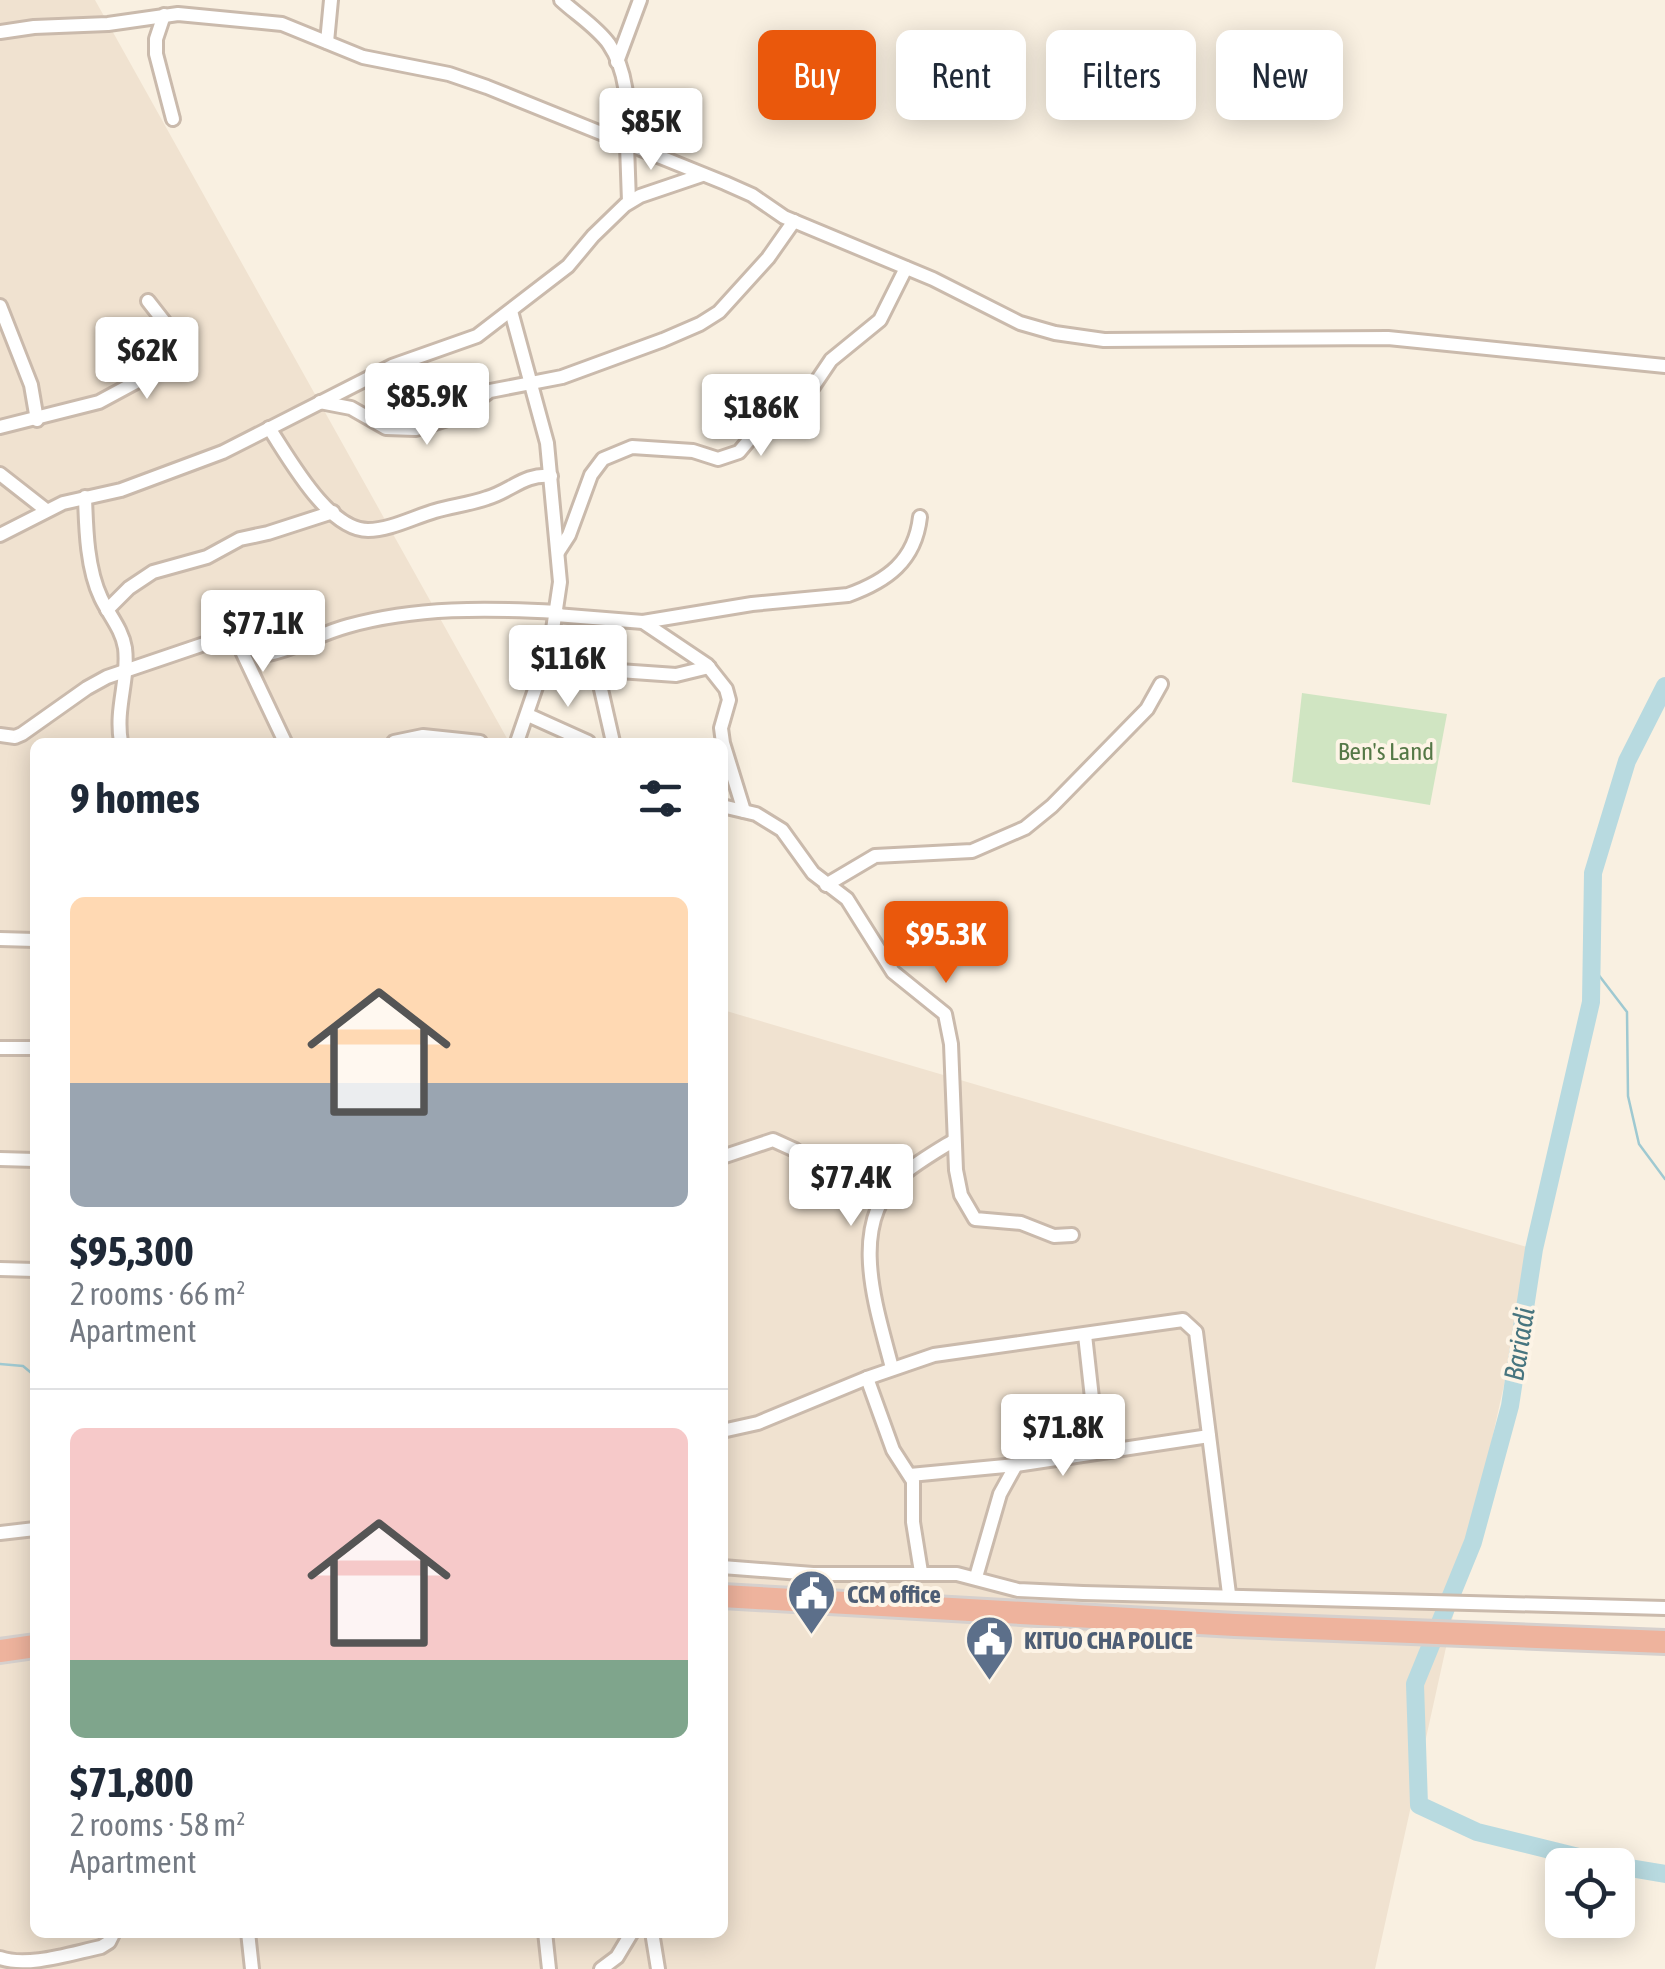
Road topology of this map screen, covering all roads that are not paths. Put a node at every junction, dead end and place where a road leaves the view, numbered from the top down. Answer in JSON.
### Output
{"nodes":[{"id":1,"x":195,"y":0,"type":"edge"},
{"id":2,"x":332,"y":0,"type":"edge"},
{"id":3,"x":561,"y":0,"type":"edge"},
{"id":4,"x":640,"y":0,"type":"edge"},
{"id":5,"x":171,"y":14,"type":"junction"},
{"id":6,"x":0,"y":32,"type":"edge"},
{"id":7,"x":326,"y":42,"type":"junction"},
{"id":8,"x":617,"y":62,"type":"junction"},
{"id":9,"x":174,"y":119,"type":"dead end"},
{"id":10,"x":628,"y":146,"type":"junction"},
{"id":11,"x":702,"y":174,"type":"junction"},
{"id":12,"x":629,"y":202,"type":"junction"},
{"id":13,"x":794,"y":221,"type":"junction"},
{"id":14,"x":906,"y":268,"type":"junction"},
{"id":15,"x":148,"y":300,"type":"dead end"},
{"id":16,"x":0,"y":306,"type":"edge"},
{"id":17,"x":512,"y":311,"type":"junction"},
{"id":18,"x":1665,"y":366,"type":"edge"},
{"id":19,"x":533,"y":384,"type":"junction"},
{"id":20,"x":317,"y":402,"type":"junction"},
{"id":21,"x":37,"y":420,"type":"junction"},
{"id":22,"x":0,"y":428,"type":"edge"},
{"id":23,"x":269,"y":428,"type":"junction"},
{"id":24,"x":0,"y":474,"type":"edge"},
{"id":25,"x":551,"y":476,"type":"junction"},
{"id":26,"x":85,"y":497,"type":"junction"},
{"id":27,"x":46,"y":510,"type":"junction"},
{"id":28,"x":333,"y":512,"type":"junction"},
{"id":29,"x":920,"y":517,"type":"dead end"},
{"id":30,"x":0,"y":535,"type":"edge"},
{"id":31,"x":558,"y":552,"type":"junction"},
{"id":32,"x":107,"y":610,"type":"junction"},
{"id":33,"x":556,"y":613,"type":"junction"},
{"id":34,"x":643,"y":622,"type":"junction"},
{"id":35,"x":236,"y":640,"type":"junction"},
{"id":36,"x":551,"y":643,"type":"junction"},
{"id":37,"x":709,"y":667,"type":"junction"},
{"id":38,"x":125,"y":671,"type":"junction"},
{"id":39,"x":598,"y":676,"type":"junction"},
{"id":40,"x":1161,"y":684,"type":"dead end"},
{"id":41,"x":528,"y":715,"type":"junction"},
{"id":42,"x":0,"y":734,"type":"edge"},
{"id":43,"x":121,"y":738,"type":"edge"},
{"id":44,"x":283,"y":738,"type":"edge"},
{"id":45,"x":406,"y":738,"type":"edge"},
{"id":46,"x":435,"y":738,"type":"edge"},
{"id":47,"x":519,"y":738,"type":"edge"},
{"id":48,"x":579,"y":738,"type":"edge"},
{"id":49,"x":612,"y":738,"type":"edge"},
{"id":50,"x":722,"y":738,"type":"edge"},
{"id":51,"x":728,"y":759,"type":"edge"},
{"id":52,"x":728,"y":807,"type":"edge"},
{"id":53,"x":744,"y":811,"type":"junction"},
{"id":54,"x":826,"y":885,"type":"junction"},
{"id":55,"x":0,"y":939,"type":"edge"},
{"id":56,"x":30,"y":940,"type":"edge"},
{"id":57,"x":0,"y":1048,"type":"edge"},
{"id":58,"x":30,"y":1048,"type":"edge"},
{"id":59,"x":953,"y":1142,"type":"junction"},
{"id":60,"x":796,"y":1150,"type":"dead end"},
{"id":61,"x":728,"y":1155,"type":"edge"},
{"id":62,"x":0,"y":1159,"type":"edge"},
{"id":63,"x":30,"y":1160,"type":"edge"},
{"id":64,"x":1072,"y":1235,"type":"dead end"},
{"id":65,"x":0,"y":1269,"type":"edge"},
{"id":66,"x":30,"y":1270,"type":"edge"},
{"id":67,"x":1084,"y":1335,"type":"junction"},
{"id":68,"x":892,"y":1368,"type":"junction"},
{"id":69,"x":867,"y":1378,"type":"junction"},
{"id":70,"x":728,"y":1430,"type":"edge"},
{"id":71,"x":1210,"y":1436,"type":"junction"},
{"id":72,"x":1098,"y":1452,"type":"junction"},
{"id":73,"x":1016,"y":1465,"type":"junction"},
{"id":74,"x":977,"y":1469,"type":"junction"},
{"id":75,"x":910,"y":1476,"type":"junction"},
{"id":76,"x":1000,"y":1494,"type":"junction"},
{"id":77,"x":30,"y":1530,"type":"edge"},
{"id":78,"x":0,"y":1533,"type":"edge"},
{"id":79,"x":728,"y":1567,"type":"edge"},
{"id":80,"x":921,"y":1572,"type":"junction"},
{"id":81,"x":976,"y":1577,"type":"junction"},
{"id":82,"x":1230,"y":1594,"type":"junction"},
{"id":83,"x":728,"y":1596,"type":"edge"},
{"id":84,"x":1665,"y":1608,"type":"edge"},
{"id":85,"x":1665,"y":1642,"type":"edge"},
{"id":86,"x":30,"y":1647,"type":"edge"},
{"id":87,"x":0,"y":1651,"type":"edge"},
{"id":88,"x":112,"y":1938,"type":"edge"},
{"id":89,"x":249,"y":1938,"type":"edge"},
{"id":90,"x":546,"y":1938,"type":"edge"},
{"id":91,"x":628,"y":1938,"type":"edge"},
{"id":92,"x":653,"y":1938,"type":"edge"},
{"id":93,"x":0,"y":1958,"type":"edge"},
{"id":94,"x":252,"y":1969,"type":"edge"},
{"id":95,"x":550,"y":1969,"type":"edge"},
{"id":96,"x":601,"y":1969,"type":"edge"},
{"id":97,"x":658,"y":1969,"type":"edge"}],
"edges":[{"from":1,"to":5,"type":"street"},
{"from":2,"to":7,"type":"street"},
{"from":3,"to":8,"type":"street"},
{"from":4,"to":8,"type":"street"},
{"from":5,"to":6,"type":"street"},
{"from":5,"to":7,"type":"street"},
{"from":5,"to":9,"type":"street"},
{"from":7,"to":10,"type":"street"},
{"from":8,"to":10,"type":"street"},
{"from":10,"to":11,"type":"street"},
{"from":10,"to":12,"type":"street"},
{"from":11,"to":12,"type":"street"},
{"from":11,"to":13,"type":"street"},
{"from":12,"to":17,"type":"street"},
{"from":13,"to":14,"type":"street"},
{"from":13,"to":19,"type":"street"},
{"from":14,"to":18,"type":"street"},
{"from":14,"to":31,"type":"street"},
{"from":15,"to":21,"type":"street"},
{"from":16,"to":21,"type":"street"},
{"from":17,"to":19,"type":"street"},
{"from":17,"to":20,"type":"street"},
{"from":19,"to":20,"type":"street"},
{"from":19,"to":25,"type":"street"},
{"from":20,"to":23,"type":"street"},
{"from":21,"to":22,"type":"street"},
{"from":23,"to":26,"type":"street"},
{"from":23,"to":28,"type":"street"},
{"from":24,"to":27,"type":"street"},
{"from":25,"to":28,"type":"street"},
{"from":25,"to":31,"type":"street"},
{"from":26,"to":27,"type":"street"},
{"from":26,"to":32,"type":"street"},
{"from":27,"to":30,"type":"street"},
{"from":28,"to":32,"type":"street"},
{"from":29,"to":34,"type":"street"},
{"from":31,"to":33,"type":"street"},
{"from":32,"to":38,"type":"street"},
{"from":33,"to":34,"type":"street"},
{"from":33,"to":35,"type":"street"},
{"from":33,"to":36,"type":"street"},
{"from":34,"to":37,"type":"street"},
{"from":35,"to":38,"type":"street"},
{"from":35,"to":44,"type":"street"},
{"from":36,"to":39,"type":"street"},
{"from":36,"to":41,"type":"street"},
{"from":37,"to":39,"type":"street"},
{"from":37,"to":50,"type":"street"},
{"from":38,"to":42,"type":"street"},
{"from":38,"to":43,"type":"street"},
{"from":39,"to":49,"type":"street"},
{"from":40,"to":54,"type":"street"},
{"from":41,"to":47,"type":"street"},
{"from":41,"to":48,"type":"street"},
{"from":45,"to":46,"type":"street"},
{"from":51,"to":53,"type":"street"},
{"from":52,"to":53,"type":"street"},
{"from":53,"to":54,"type":"street"},
{"from":54,"to":59,"type":"street"},
{"from":55,"to":56,"type":"street"},
{"from":57,"to":58,"type":"street"},
{"from":59,"to":64,"type":"street"},
{"from":59,"to":68,"type":"street"},
{"from":60,"to":61,"type":"street"},
{"from":62,"to":63,"type":"street"},
{"from":65,"to":66,"type":"street"},
{"from":67,"to":68,"type":"street"},
{"from":67,"to":71,"type":"street"},
{"from":67,"to":72,"type":"street"},
{"from":68,"to":69,"type":"street"},
{"from":69,"to":70,"type":"street"},
{"from":69,"to":75,"type":"street"},
{"from":71,"to":72,"type":"street"},
{"from":71,"to":82,"type":"street"},
{"from":72,"to":73,"type":"street"},
{"from":73,"to":74,"type":"street"},
{"from":73,"to":76,"type":"street"},
{"from":74,"to":75,"type":"street"},
{"from":74,"to":76,"type":"street"},
{"from":75,"to":80,"type":"street"},
{"from":76,"to":81,"type":"street"},
{"from":77,"to":78,"type":"street"},
{"from":79,"to":80,"type":"street"},
{"from":80,"to":81,"type":"street"},
{"from":81,"to":82,"type":"street"},
{"from":82,"to":84,"type":"street"},
{"from":83,"to":85,"type":"highway"},
{"from":86,"to":87,"type":"highway"},
{"from":88,"to":93,"type":"street"},
{"from":89,"to":94,"type":"street"},
{"from":90,"to":95,"type":"street"},
{"from":91,"to":96,"type":"street"},
{"from":92,"to":97,"type":"street"}]}
